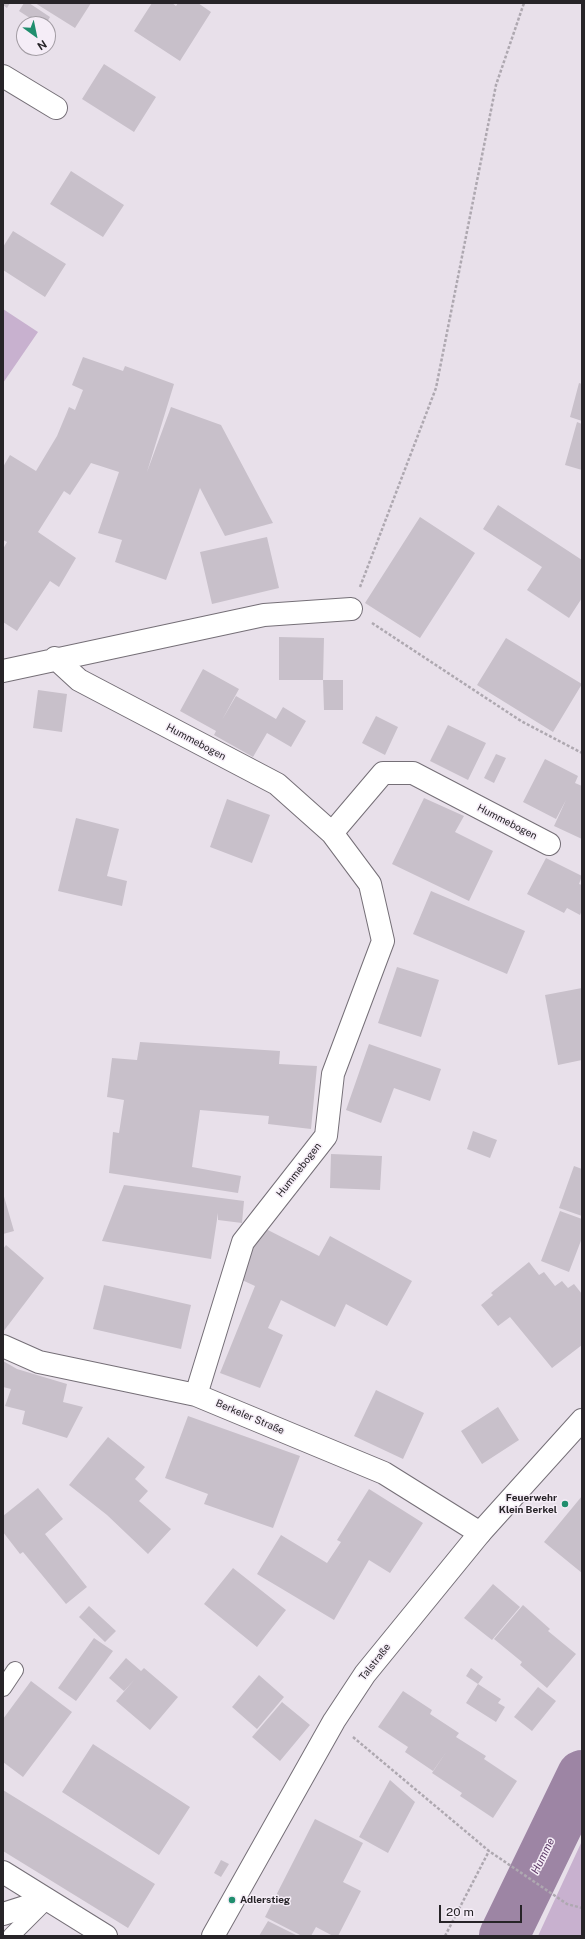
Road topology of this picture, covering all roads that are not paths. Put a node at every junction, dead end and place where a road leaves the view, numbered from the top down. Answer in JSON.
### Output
{"nodes":[{"id":1,"x":3,"y":76,"type":"edge"},
{"id":2,"x":56,"y":108,"type":"dead end"},
{"id":3,"x":351,"y":609,"type":"road end"},
{"id":4,"x":55,"y":658,"type":"junction"},
{"id":5,"x":3,"y":671,"type":"edge"},
{"id":6,"x":332,"y":833,"type":"junction"},
{"id":7,"x":549,"y":844,"type":"dead end"},
{"id":8,"x":3,"y":1346,"type":"edge"},
{"id":9,"x":196,"y":1395,"type":"junction"},
{"id":10,"x":582,"y":1420,"type":"edge"},
{"id":11,"x":480,"y":1533,"type":"junction"},
{"id":12,"x":15,"y":1670,"type":"dead end"},
{"id":13,"x":3,"y":1688,"type":"edge"},
{"id":14,"x":3,"y":1872,"type":"edge"},
{"id":15,"x":47,"y":1900,"type":"junction"},
{"id":16,"x":3,"y":1914,"type":"edge"},
{"id":17,"x":11,"y":1936,"type":"edge"},
{"id":18,"x":106,"y":1936,"type":"edge"},
{"id":19,"x":212,"y":1936,"type":"edge"}],
"edges":[{"from":1,"to":2,"type":"street"},
{"from":3,"to":4,"type":"street"},
{"from":4,"to":5,"type":"street"},
{"from":4,"to":6,"type":"street","name":"Hummebogen"},
{"from":6,"to":7,"type":"street","name":"Hummebogen"},
{"from":6,"to":9,"type":"street","name":"Hummebogen"},
{"from":8,"to":9,"type":"street","name":"Berkeler Straße"},
{"from":9,"to":11,"type":"street","name":"Berkeler Straße"},
{"from":10,"to":11,"type":"street","name":"Talstraße"},
{"from":11,"to":19,"type":"street","name":"Talstraße"},
{"from":12,"to":13,"type":"lane"},
{"from":14,"to":15,"type":"street"},
{"from":15,"to":16,"type":"street"},
{"from":15,"to":17,"type":"lane"},
{"from":15,"to":18,"type":"street"}]}
